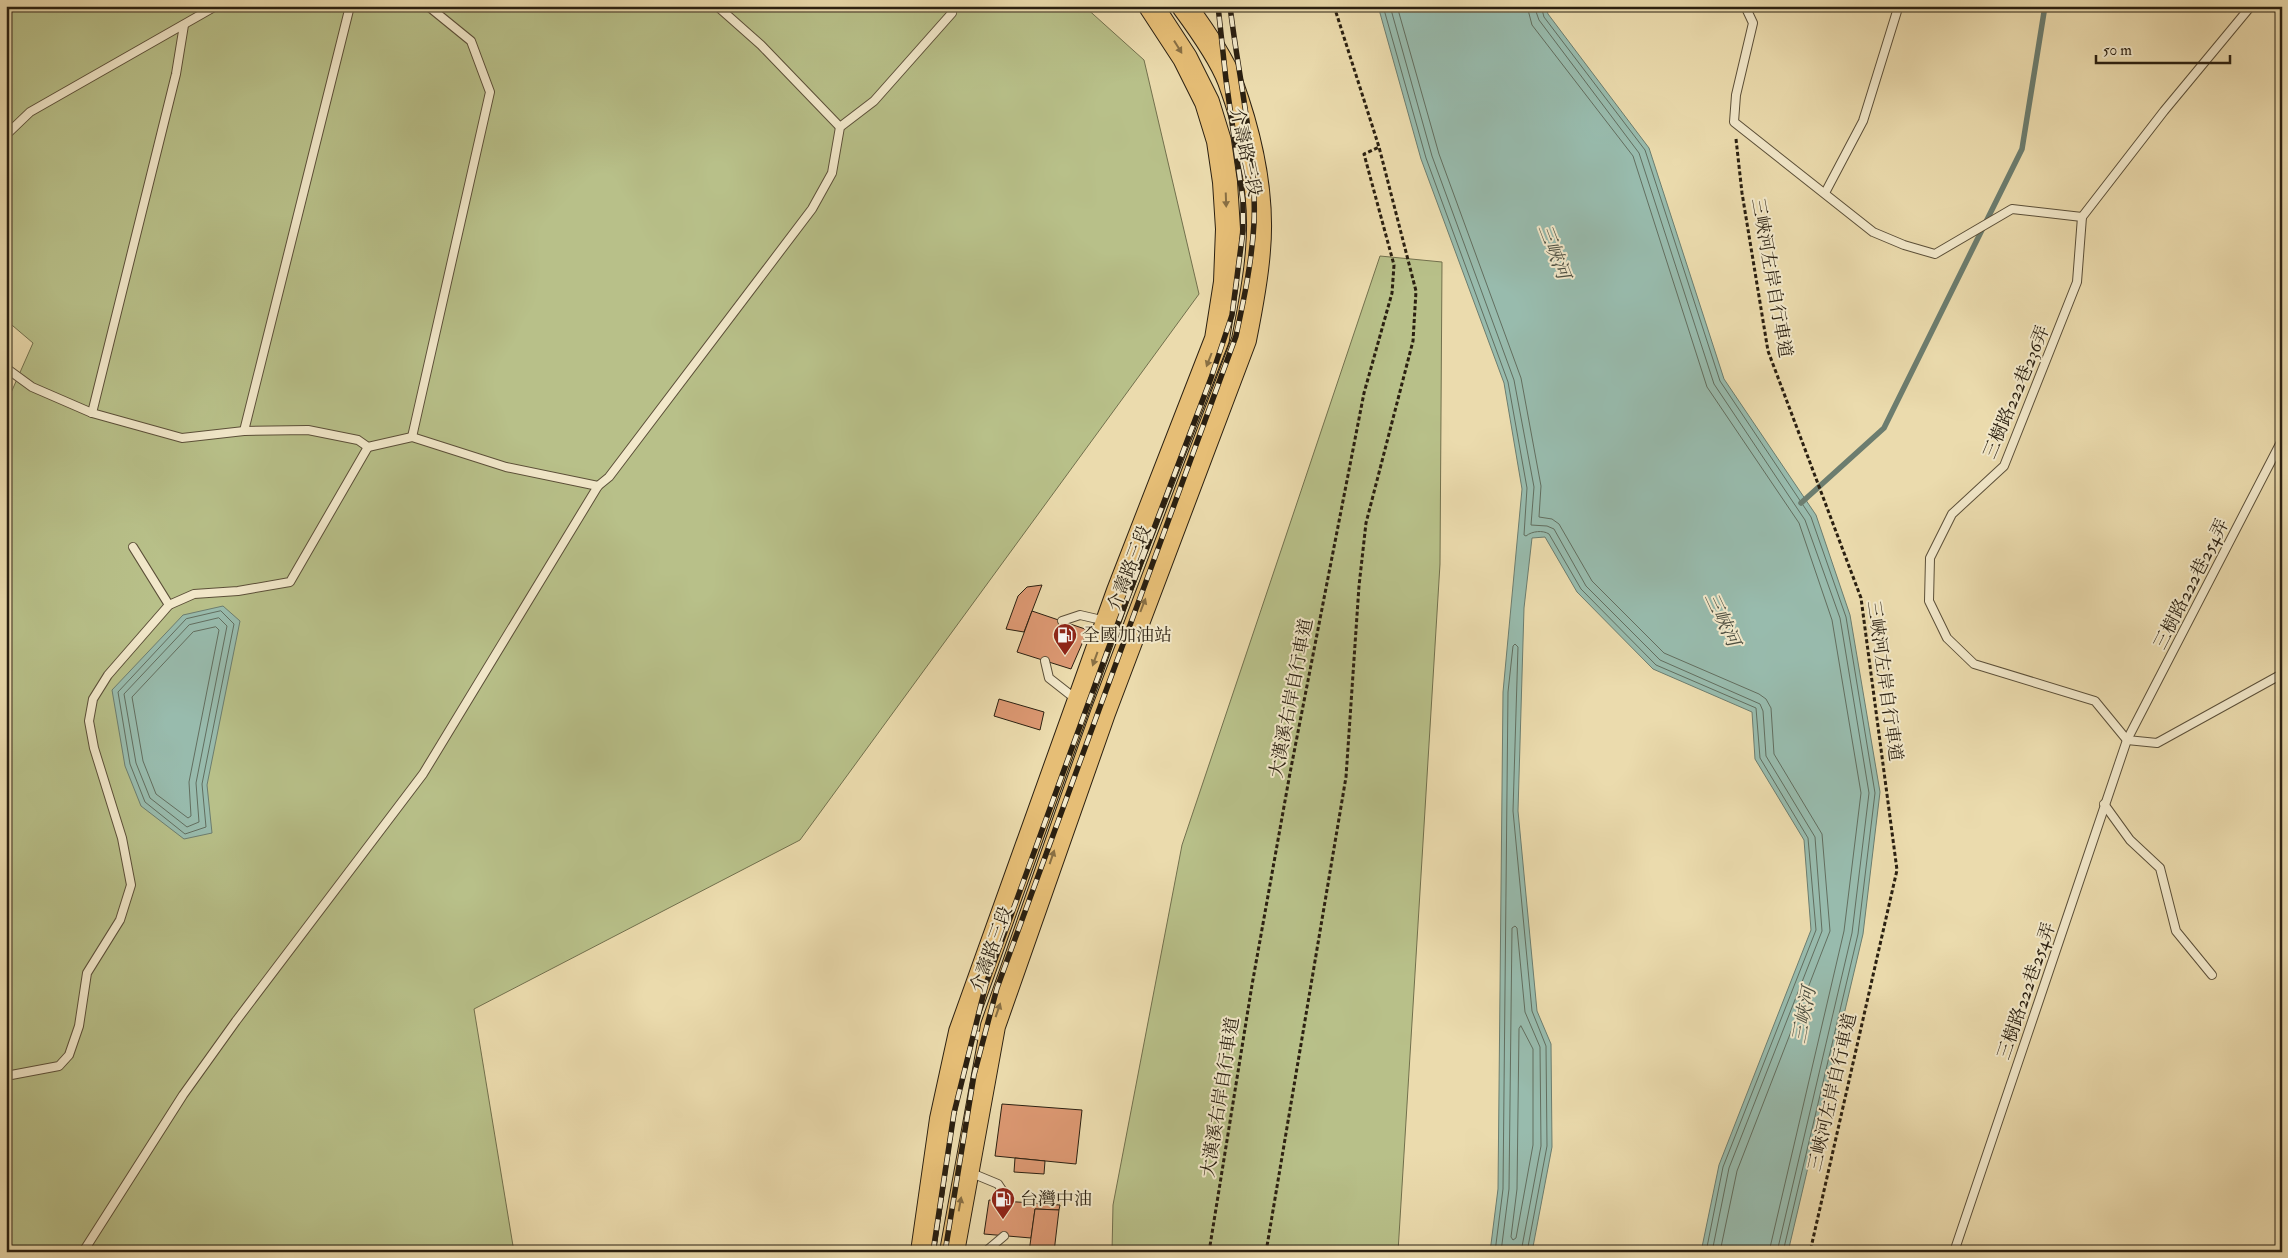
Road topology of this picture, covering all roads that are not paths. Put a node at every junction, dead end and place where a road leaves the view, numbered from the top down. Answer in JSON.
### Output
{"nodes":[{"id":1,"x":216,"y":6,"type":"edge"},
{"id":2,"x":350,"y":6,"type":"edge"},
{"id":3,"x":428,"y":6,"type":"edge"},
{"id":4,"x":717,"y":6,"type":"edge"},
{"id":5,"x":1151,"y":6,"type":"edge"},
{"id":6,"x":1184,"y":6,"type":"edge"},
{"id":7,"x":1199,"y":6,"type":"edge"},
{"id":8,"x":1745,"y":6,"type":"edge"},
{"id":9,"x":2251,"y":6,"type":"edge"},
{"id":10,"x":1898,"y":8,"type":"dead end"},
{"id":11,"x":952,"y":13,"type":"dead end"},
{"id":12,"x":184,"y":25,"type":"junction"},
{"id":13,"x":1229,"y":80,"type":"junction"},
{"id":14,"x":840,"y":127,"type":"junction"},
{"id":15,"x":6,"y":136,"type":"edge"},
{"id":16,"x":1825,"y":194,"type":"junction"},
{"id":17,"x":2082,"y":217,"type":"junction"},
{"id":18,"x":6,"y":368,"type":"edge"},
{"id":19,"x":92,"y":413,"type":"junction"},
{"id":20,"x":244,"y":431,"type":"junction"},
{"id":21,"x":412,"y":437,"type":"junction"},
{"id":22,"x":2282,"y":440,"type":"edge"},
{"id":23,"x":368,"y":447,"type":"junction"},
{"id":24,"x":598,"y":486,"type":"junction"},
{"id":25,"x":133,"y":547,"type":"dead end"},
{"id":26,"x":170,"y":605,"type":"junction"},
{"id":27,"x":1062,"y":621,"type":"dead end"},
{"id":28,"x":1108,"y":622,"type":"junction"},
{"id":29,"x":1045,"y":661,"type":"dead end"},
{"id":30,"x":2282,"y":674,"type":"edge"},
{"id":31,"x":1080,"y":702,"type":"junction"},
{"id":32,"x":2127,"y":740,"type":"junction"},
{"id":33,"x":2104,"y":804,"type":"junction"},
{"id":34,"x":2212,"y":975,"type":"dead end"},
{"id":35,"x":961,"y":1032,"type":"junction"},
{"id":36,"x":990,"y":1038,"type":"junction"},
{"id":37,"x":6,"y":1076,"type":"edge"},
{"id":38,"x":966,"y":1171,"type":"junction"},
{"id":39,"x":1010,"y":1202,"type":"dead end"},
{"id":40,"x":1004,"y":1236,"type":"dead end"},
{"id":41,"x":83,"y":1252,"type":"edge"},
{"id":42,"x":923,"y":1252,"type":"edge"},
{"id":43,"x":952,"y":1252,"type":"edge"},
{"id":44,"x":985,"y":1252,"type":"edge"},
{"id":45,"x":1954,"y":1252,"type":"edge"}],
"edges":[{"from":1,"to":12,"type":"lane"},
{"from":2,"to":20,"type":"lane"},
{"from":3,"to":21,"type":"lane"},
{"from":4,"to":14,"type":"lane"},
{"from":5,"to":28,"type":"main road","name":"介壽路三段","one_way":true},
{"from":6,"to":13,"type":"main road","name":"介壽路三段"},
{"from":7,"to":13,"type":"main road"},
{"from":8,"to":16,"type":"lane"},
{"from":9,"to":17,"type":"lane"},
{"from":10,"to":16,"type":"lane"},
{"from":11,"to":14,"type":"lane"},
{"from":12,"to":15,"type":"lane"},
{"from":12,"to":19,"type":"lane"},
{"from":36,"to":13,"type":"main road","name":"介壽路三段","one_way":true},
{"from":14,"to":24,"type":"lane"},
{"from":16,"to":17,"type":"lane"},
{"from":17,"to":32,"type":"lane","name":"三樹路222巷236弄"},
{"from":18,"to":19,"type":"lane"},
{"from":19,"to":20,"type":"lane"},
{"from":20,"to":23,"type":"lane"},
{"from":21,"to":23,"type":"lane"},
{"from":21,"to":24,"type":"lane"},
{"from":22,"to":32,"type":"lane","name":"三樹路222巷254弄"},
{"from":23,"to":26,"type":"lane"},
{"from":24,"to":41,"type":"lane"},
{"from":25,"to":26,"type":"lane"},
{"from":26,"to":37,"type":"lane"},
{"from":27,"to":28,"type":"lane"},
{"from":28,"to":31,"type":"main road","name":"介壽路三段","one_way":true},
{"from":29,"to":31,"type":"lane"},
{"from":30,"to":32,"type":"lane"},
{"from":31,"to":35,"type":"main road","name":"介壽路三段"},
{"from":32,"to":33,"type":"lane","name":"三樹路222巷254弄"},
{"from":33,"to":34,"type":"lane"},
{"from":33,"to":45,"type":"lane","name":"三樹路222巷254弄"},
{"from":35,"to":36,"type":"lane"},
{"from":35,"to":42,"type":"main road","name":"介壽路三段"},
{"from":36,"to":38,"type":"main road","name":"介壽路三段"},
{"from":38,"to":39,"type":"lane"},
{"from":43,"to":38,"type":"main road","name":"介壽路三段","one_way":true},
{"from":40,"to":44,"type":"lane"}]}
